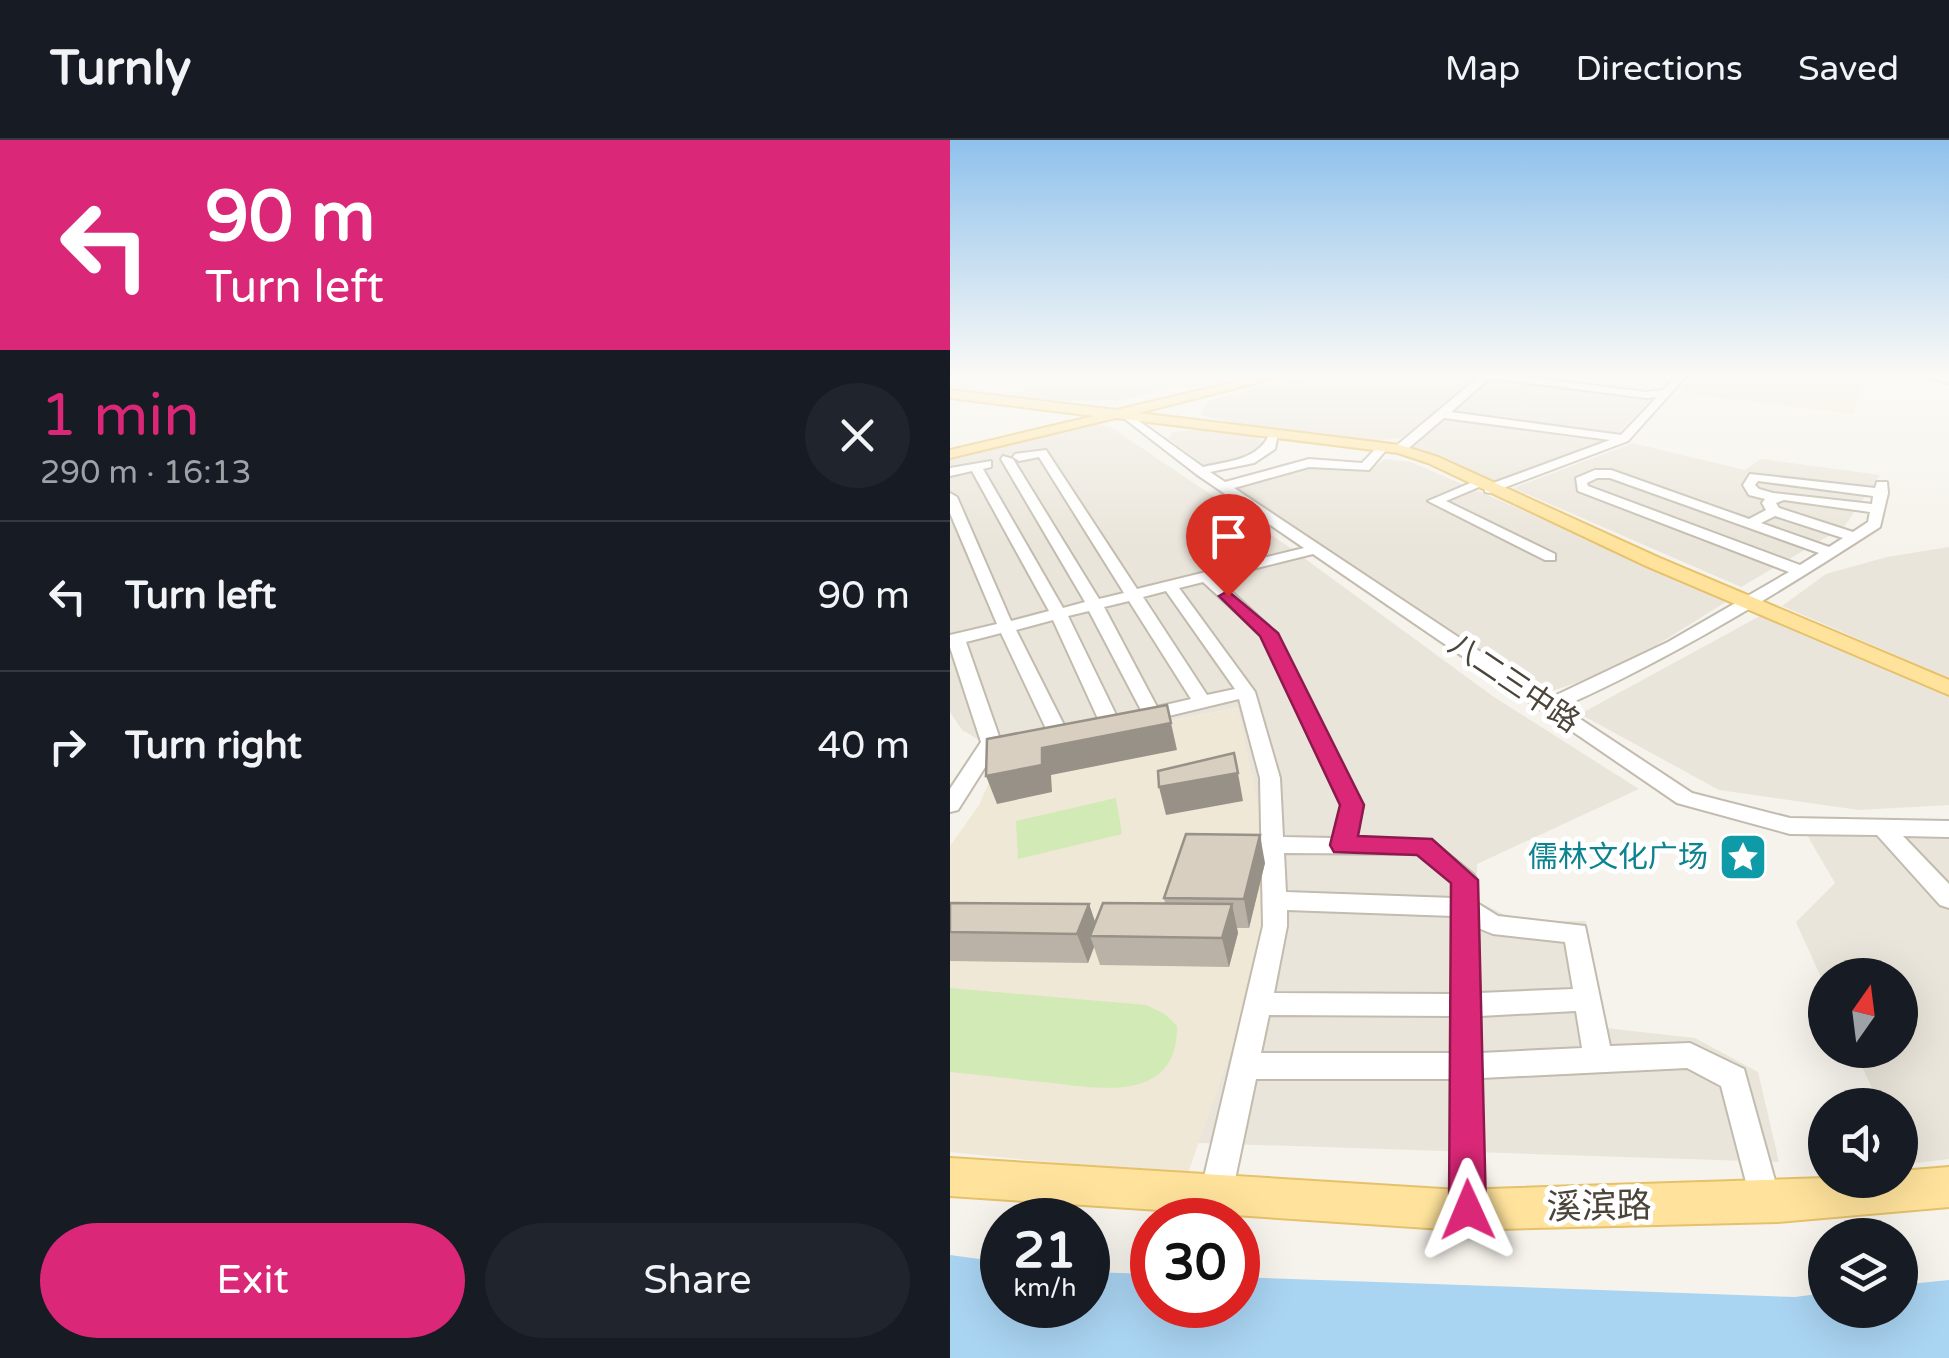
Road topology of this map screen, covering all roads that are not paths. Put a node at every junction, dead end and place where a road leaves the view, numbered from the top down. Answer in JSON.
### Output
{"nodes":[{"id":1,"x":1031,"y":432,"type":"edge"},
{"id":2,"x":1043,"y":432,"type":"edge"},
{"id":3,"x":1143,"y":432,"type":"edge"},
{"id":4,"x":1253,"y":432,"type":"edge"},
{"id":5,"x":1415,"y":432,"type":"edge"},
{"id":6,"x":1572,"y":432,"type":"edge"},
{"id":7,"x":1631,"y":432,"type":"edge"},
{"id":8,"x":1274,"y":435,"type":"junction"},
{"id":9,"x":1624,"y":439,"type":"junction"},
{"id":10,"x":1004,"y":442,"type":"junction"},
{"id":11,"x":1391,"y":448,"type":"junction"},
{"id":12,"x":950,"y":450,"type":"edge"},
{"id":13,"x":1013,"y":458,"type":"junction"},
{"id":14,"x":976,"y":466,"type":"junction"},
{"id":15,"x":1200,"y":471,"type":"junction"},
{"id":16,"x":950,"y":472,"type":"edge"},
{"id":17,"x":1485,"y":486,"type":"junction"},
{"id":18,"x":1223,"y":487,"type":"junction"},
{"id":19,"x":950,"y":496,"type":"edge"},
{"id":20,"x":1880,"y":496,"type":"junction"},
{"id":21,"x":1773,"y":504,"type":"junction"},
{"id":22,"x":1757,"y":526,"type":"junction"},
{"id":23,"x":1855,"y":537,"type":"junction"},
{"id":24,"x":1730,"y":544,"type":"junction"},
{"id":25,"x":1316,"y":549,"type":"junction"},
{"id":26,"x":1830,"y":552,"type":"junction"},
{"id":27,"x":1550,"y":557,"type":"dead end"},
{"id":28,"x":1801,"y":571,"type":"junction"},
{"id":29,"x":1208,"y":578,"type":"junction"},
{"id":30,"x":1170,"y":588,"type":"junction"},
{"id":31,"x":1137,"y":596,"type":"junction"},
{"id":32,"x":1750,"y":603,"type":"junction"},
{"id":33,"x":1095,"y":606,"type":"junction"},
{"id":34,"x":1059,"y":615,"type":"junction"},
{"id":35,"x":1006,"y":627,"type":"junction"},
{"id":36,"x":953,"y":640,"type":"edge"},
{"id":37,"x":1949,"y":688,"type":"edge"},
{"id":38,"x":1246,"y":692,"type":"junction"},
{"id":39,"x":1202,"y":702,"type":"junction"},
{"id":40,"x":1548,"y":706,"type":"junction"},
{"id":41,"x":1152,"y":714,"type":"junction"},
{"id":42,"x":1076,"y":731,"type":"junction"},
{"id":43,"x":950,"y":805,"type":"edge"},
{"id":44,"x":1882,"y":828,"type":"junction"},
{"id":45,"x":1949,"y":829,"type":"edge"},
{"id":46,"x":1272,"y":845,"type":"junction"},
{"id":47,"x":1343,"y":845,"type":"junction"},
{"id":48,"x":1949,"y":899,"type":"edge"},
{"id":49,"x":1274,"y":901,"type":"junction"},
{"id":50,"x":1465,"y":906,"type":"junction"},
{"id":51,"x":1588,"y":1000,"type":"junction"},
{"id":52,"x":1258,"y":1004,"type":"junction"},
{"id":53,"x":1466,"y":1006,"type":"junction"},
{"id":54,"x":1598,"y":1058,"type":"junction"},
{"id":55,"x":1244,"y":1066,"type":"junction"},
{"id":56,"x":1466,"y":1066,"type":"junction"},
{"id":57,"x":950,"y":1176,"type":"edge"},
{"id":58,"x":1949,"y":1188,"type":"edge"},
{"id":59,"x":1216,"y":1194,"type":"junction"},
{"id":60,"x":1765,"y":1202,"type":"junction"},
{"id":61,"x":1468,"y":1210,"type":"junction"}],
"edges":[{"from":1,"to":12,"type":"main road"},
{"from":2,"to":10,"type":"main road"},
{"from":3,"to":15,"type":"street","name":"八二三中路"},
{"from":4,"to":8,"type":"main road"},
{"from":5,"to":11,"type":"street"},
{"from":6,"to":9,"type":"street"},
{"from":7,"to":9,"type":"street"},
{"from":8,"to":11,"type":"main road"},
{"from":8,"to":15,"type":"street"},
{"from":9,"to":17,"type":"street"},
{"from":10,"to":12,"type":"main road"},
{"from":10,"to":13,"type":"street"},
{"from":11,"to":17,"type":"main road"},
{"from":11,"to":18,"type":"street"},
{"from":13,"to":14,"type":"street"},
{"from":13,"to":31,"type":"street"},
{"from":13,"to":33,"type":"street"},
{"from":14,"to":16,"type":"street"},
{"from":14,"to":34,"type":"street"},
{"from":15,"to":18,"type":"street","name":"八二三中路"},
{"from":17,"to":27,"type":"street"},
{"from":17,"to":32,"type":"main road"},
{"from":18,"to":25,"type":"street","name":"八二三中路"},
{"from":19,"to":35,"type":"street"},
{"from":20,"to":21,"type":"street"},
{"from":20,"to":21,"type":"street"},
{"from":20,"to":23,"type":"street"},
{"from":21,"to":22,"type":"street"},
{"from":21,"to":23,"type":"street"},
{"from":22,"to":24,"type":"street"},
{"from":22,"to":24,"type":"street"},
{"from":22,"to":26,"type":"street"},
{"from":23,"to":26,"type":"street"},
{"from":24,"to":28,"type":"street"},
{"from":25,"to":29,"type":"street"},
{"from":25,"to":40,"type":"street","name":"八二三中路"},
{"from":26,"to":28,"type":"street"},
{"from":28,"to":32,"type":"street"},
{"from":29,"to":30,"type":"street"},
{"from":29,"to":47,"type":"street"},
{"from":30,"to":31,"type":"street"},
{"from":30,"to":38,"type":"street"},
{"from":31,"to":33,"type":"street"},
{"from":31,"to":39,"type":"street"},
{"from":32,"to":37,"type":"main road"},
{"from":32,"to":40,"type":"street"},
{"from":33,"to":34,"type":"street"},
{"from":33,"to":41,"type":"street"},
{"from":34,"to":35,"type":"street"},
{"from":34,"to":42,"type":"street"},
{"from":35,"to":36,"type":"street"},
{"from":35,"to":42,"type":"street"},
{"from":36,"to":43,"type":"street"},
{"from":38,"to":39,"type":"street"},
{"from":38,"to":46,"type":"street"},
{"from":39,"to":41,"type":"street"},
{"from":40,"to":44,"type":"street","name":"八二三中路"},
{"from":41,"to":42,"type":"street"},
{"from":44,"to":45,"type":"street","name":"八二三中路"},
{"from":44,"to":48,"type":"street"},
{"from":46,"to":47,"type":"street"},
{"from":46,"to":49,"type":"street"},
{"from":47,"to":50,"type":"street"},
{"from":49,"to":50,"type":"street"},
{"from":49,"to":52,"type":"street"},
{"from":50,"to":51,"type":"street"},
{"from":50,"to":53,"type":"street"},
{"from":51,"to":53,"type":"street"},
{"from":51,"to":54,"type":"street"},
{"from":52,"to":53,"type":"street"},
{"from":52,"to":55,"type":"street"},
{"from":53,"to":56,"type":"street"},
{"from":54,"to":56,"type":"street"},
{"from":54,"to":60,"type":"street"},
{"from":55,"to":56,"type":"street"},
{"from":55,"to":59,"type":"street"},
{"from":56,"to":61,"type":"street"},
{"from":57,"to":59,"type":"main road","name":"溪滨路"},
{"from":58,"to":60,"type":"main road","name":"溪滨路"},
{"from":59,"to":61,"type":"main road","name":"溪滨路"},
{"from":60,"to":61,"type":"main road","name":"溪滨路"}]}
